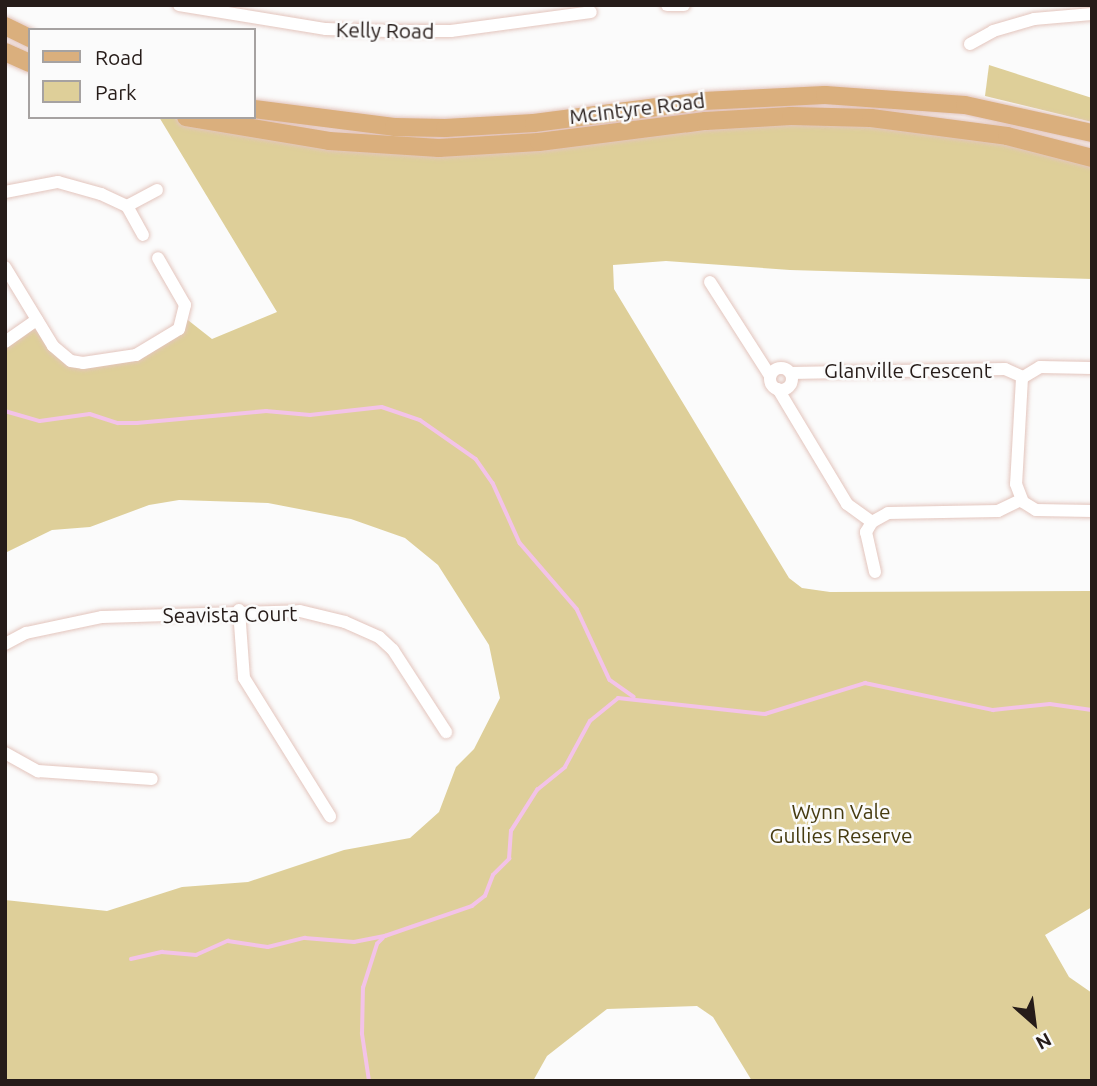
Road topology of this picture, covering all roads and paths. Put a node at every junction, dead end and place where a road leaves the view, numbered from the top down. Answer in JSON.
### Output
{"nodes":[{"id":1,"x":179,"y":5,"type":"edge"},
{"id":2,"x":667,"y":5,"type":"edge"},
{"id":3,"x":684,"y":5,"type":"edge"},
{"id":4,"x":591,"y":12,"type":"dead end"},
{"id":5,"x":1092,"y":14,"type":"edge"},
{"id":6,"x":5,"y":26,"type":"edge"},
{"id":7,"x":28,"y":37,"type":"edge"},
{"id":8,"x":970,"y":44,"type":"dead end"},
{"id":9,"x":5,"y":52,"type":"edge"},
{"id":10,"x":28,"y":62,"type":"edge"},
{"id":11,"x":256,"y":109,"type":"edge"},
{"id":12,"x":198,"y":119,"type":"edge"},
{"id":13,"x":1092,"y":133,"type":"edge"},
{"id":14,"x":1092,"y":158,"type":"edge"},
{"id":15,"x":157,"y":190,"type":"dead end"},
{"id":16,"x":5,"y":192,"type":"edge"},
{"id":17,"x":127,"y":206,"type":"junction"},
{"id":18,"x":143,"y":235,"type":"dead end"},
{"id":19,"x":158,"y":258,"type":"dead end"},
{"id":20,"x":5,"y":267,"type":"edge"},
{"id":21,"x":710,"y":282,"type":"dead end"},
{"id":22,"x":37,"y":320,"type":"junction"},
{"id":23,"x":5,"y":342,"type":"edge"},
{"id":24,"x":1092,"y":368,"type":"edge"},
{"id":25,"x":791,"y":373,"type":"junction"},
{"id":26,"x":770,"y":376,"type":"junction"},
{"id":27,"x":1023,"y":377,"type":"junction"},
{"id":28,"x":778,"y":389,"type":"junction"},
{"id":29,"x":1021,"y":500,"type":"junction"},
{"id":30,"x":1092,"y":511,"type":"edge"},
{"id":31,"x":872,"y":522,"type":"junction"},
{"id":32,"x":875,"y":572,"type":"dead end"},
{"id":33,"x":239,"y":610,"type":"junction"},
{"id":34,"x":5,"y":644,"type":"edge"},
{"id":35,"x":446,"y":732,"type":"dead end"},
{"id":36,"x":5,"y":753,"type":"edge"},
{"id":37,"x":152,"y":779,"type":"dead end"},
{"id":38,"x":330,"y":816,"type":"dead end"}],
"edges":[{"from":1,"to":4,"type":"street","name":"Kelly Road"},
{"from":2,"to":3,"type":"street"},
{"from":5,"to":8,"type":"street"},
{"from":6,"to":7,"type":"main road"},
{"from":9,"to":10,"type":"main road"},
{"from":11,"to":13,"type":"main road","name":"McIntyre Road"},
{"from":12,"to":14,"type":"main road","name":"McIntyre Road"},
{"from":15,"to":17,"type":"street"},
{"from":16,"to":17,"type":"street"},
{"from":17,"to":18,"type":"street"},
{"from":19,"to":22,"type":"street"},
{"from":20,"to":22,"type":"street"},
{"from":21,"to":26,"type":"street"},
{"from":22,"to":23,"type":"street"},
{"from":24,"to":27,"type":"street"},
{"from":25,"to":26,"type":"street","name":"Glanville Crescent"},
{"from":25,"to":27,"type":"street","name":"Glanville Crescent"},
{"from":25,"to":28,"type":"street"},
{"from":26,"to":28,"type":"street"},
{"from":27,"to":29,"type":"street"},
{"from":28,"to":31,"type":"street"},
{"from":29,"to":30,"type":"street"},
{"from":29,"to":31,"type":"street"},
{"from":31,"to":32,"type":"street"},
{"from":33,"to":34,"type":"street","name":"Seavista Court"},
{"from":33,"to":35,"type":"street","name":"Seavista Court"},
{"from":33,"to":38,"type":"street"},
{"from":36,"to":37,"type":"street"}]}
